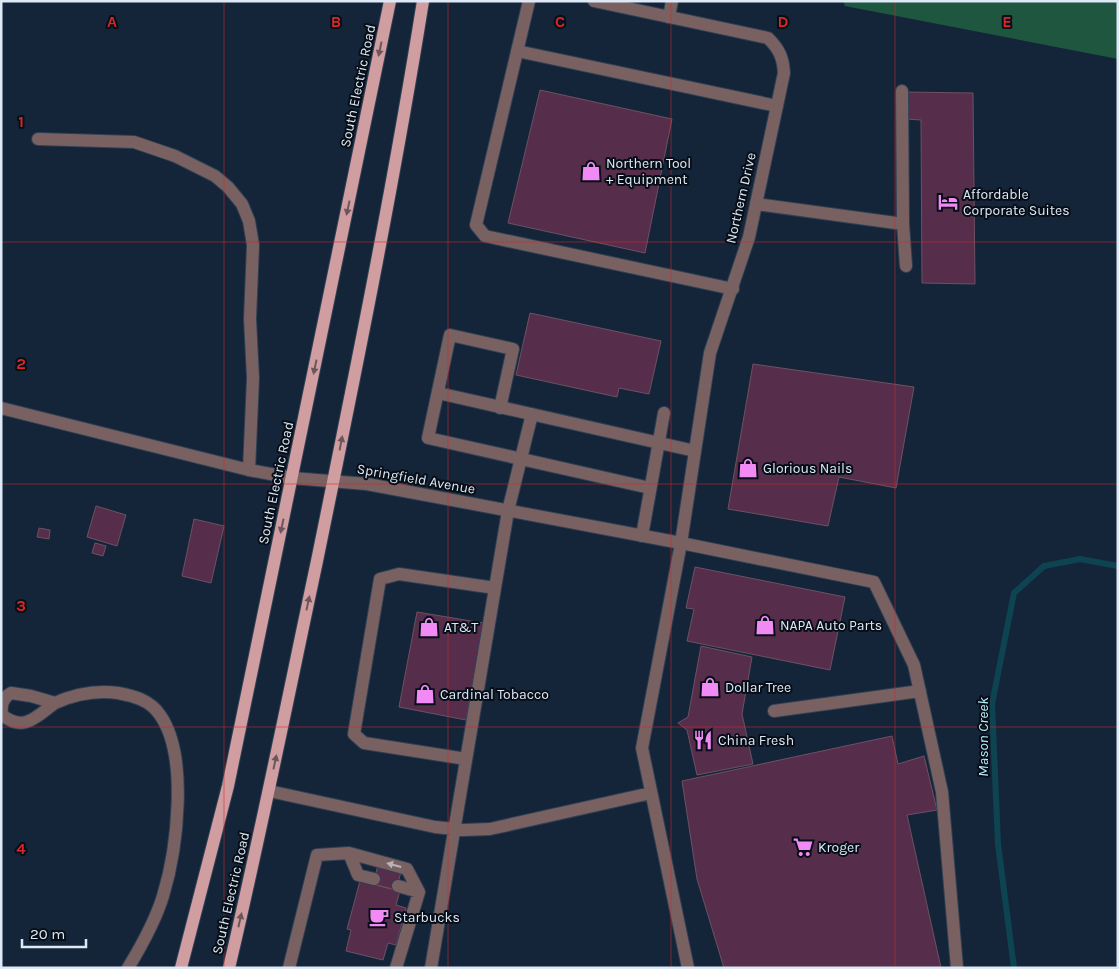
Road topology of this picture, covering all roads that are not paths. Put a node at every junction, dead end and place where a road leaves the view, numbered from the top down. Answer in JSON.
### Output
{"nodes":[{"id":1,"x":390,"y":1,"type":"edge"},
{"id":2,"x":423,"y":1,"type":"edge"},
{"id":3,"x":529,"y":1,"type":"edge"},
{"id":4,"x":594,"y":1,"type":"edge"},
{"id":5,"x":672,"y":1,"type":"edge"},
{"id":6,"x":669,"y":17,"type":"junction"},
{"id":7,"x":517,"y":51,"type":"junction"},
{"id":8,"x":902,"y":91,"type":"dead end"},
{"id":9,"x":777,"y":106,"type":"junction"},
{"id":10,"x":38,"y":140,"type":"dead end"},
{"id":11,"x":756,"y":204,"type":"junction"},
{"id":12,"x":903,"y":224,"type":"junction"},
{"id":13,"x":906,"y":266,"type":"dead end"},
{"id":14,"x":733,"y":289,"type":"junction"},
{"id":15,"x":438,"y":393,"type":"junction"},
{"id":16,"x":1,"y":408,"type":"edge"},
{"id":17,"x":500,"y":408,"type":"junction"},
{"id":18,"x":664,"y":413,"type":"dead end"},
{"id":19,"x":532,"y":414,"type":"junction"},
{"id":20,"x":658,"y":443,"type":"junction"},
{"id":21,"x":695,"y":451,"type":"junction"},
{"id":22,"x":521,"y":459,"type":"junction"},
{"id":23,"x":249,"y":470,"type":"junction"},
{"id":24,"x":292,"y":478,"type":"junction"},
{"id":25,"x":333,"y":481,"type":"junction"},
{"id":26,"x":650,"y":488,"type":"junction"},
{"id":27,"x":508,"y":511,"type":"junction"},
{"id":28,"x":642,"y":536,"type":"junction"},
{"id":29,"x":681,"y":543,"type":"junction"},
{"id":30,"x":495,"y":588,"type":"junction"},
{"id":31,"x":920,"y":691,"type":"junction"},
{"id":32,"x":55,"y":703,"type":"dead end"},
{"id":33,"x":774,"y":711,"type":"dead end"},
{"id":34,"x":466,"y":759,"type":"junction"},
{"id":35,"x":269,"y":791,"type":"junction"},
{"id":36,"x":651,"y":792,"type":"junction"},
{"id":37,"x":454,"y":829,"type":"junction"},
{"id":38,"x":349,"y":853,"type":"junction"},
{"id":39,"x":374,"y":879,"type":"dead end"},
{"id":40,"x":398,"y":886,"type":"dead end"},
{"id":41,"x":419,"y":892,"type":"junction"},
{"id":42,"x":128,"y":968,"type":"edge"},
{"id":43,"x":181,"y":968,"type":"edge"},
{"id":44,"x":229,"y":968,"type":"edge"},
{"id":45,"x":289,"y":968,"type":"edge"},
{"id":46,"x":396,"y":968,"type":"edge"},
{"id":47,"x":431,"y":968,"type":"edge"},
{"id":48,"x":688,"y":968,"type":"edge"},
{"id":49,"x":957,"y":968,"type":"edge"}],
"edges":[{"from":1,"to":24,"type":"main road","name":"South Electric Road","one_way":true},
{"from":25,"to":2,"type":"main road","name":"South Electric Road","one_way":true},
{"from":3,"to":7,"type":"street"},
{"from":4,"to":6,"type":"street","name":"Northern Drive"},
{"from":5,"to":6,"type":"street"},
{"from":6,"to":9,"type":"street","name":"Northern Drive"},
{"from":7,"to":9,"type":"street"},
{"from":7,"to":14,"type":"street"},
{"from":8,"to":12,"type":"street"},
{"from":9,"to":11,"type":"street","name":"Northern Drive"},
{"from":10,"to":23,"type":"street"},
{"from":11,"to":12,"type":"street"},
{"from":11,"to":14,"type":"street","name":"Northern Drive"},
{"from":12,"to":13,"type":"street"},
{"from":14,"to":21,"type":"street","name":"Northern Drive"},
{"from":15,"to":17,"type":"street"},
{"from":15,"to":17,"type":"street"},
{"from":15,"to":22,"type":"street"},
{"from":16,"to":23,"type":"street","name":"Springfield Avenue"},
{"from":17,"to":19,"type":"street"},
{"from":18,"to":20,"type":"street"},
{"from":19,"to":20,"type":"street"},
{"from":19,"to":22,"type":"street"},
{"from":20,"to":21,"type":"street"},
{"from":20,"to":26,"type":"street"},
{"from":21,"to":29,"type":"street","name":"Northern Drive"},
{"from":22,"to":26,"type":"street"},
{"from":22,"to":27,"type":"street"},
{"from":23,"to":24,"type":"street","name":"Springfield Avenue"},
{"from":24,"to":25,"type":"street","name":"Springfield Avenue"},
{"from":24,"to":43,"type":"main road","name":"South Electric Road","one_way":true},
{"from":25,"to":27,"type":"street","name":"Springfield Avenue"},
{"from":35,"to":25,"type":"main road","name":"South Electric Road","one_way":true},
{"from":26,"to":28,"type":"street"},
{"from":27,"to":28,"type":"street","name":"Springfield Avenue"},
{"from":27,"to":30,"type":"street"},
{"from":28,"to":29,"type":"street","name":"Springfield Avenue"},
{"from":29,"to":31,"type":"street","name":"Springfield Avenue"},
{"from":29,"to":36,"type":"street","name":"Northern Drive"},
{"from":30,"to":34,"type":"street"},
{"from":30,"to":34,"type":"street"},
{"from":31,"to":33,"type":"street"},
{"from":31,"to":49,"type":"street"},
{"from":32,"to":42,"type":"street"},
{"from":34,"to":37,"type":"street"},
{"from":35,"to":37,"type":"street"},
{"from":44,"to":35,"type":"main road","name":"South Electric Road","one_way":true},
{"from":36,"to":37,"type":"street"},
{"from":36,"to":48,"type":"street","name":"Northern Drive"},
{"from":37,"to":47,"type":"street"},
{"from":38,"to":39,"type":"street"},
{"from":41,"to":38,"type":"street","one_way":true},
{"from":38,"to":45,"type":"street"},
{"from":40,"to":41,"type":"street"},
{"from":41,"to":46,"type":"street"}]}
